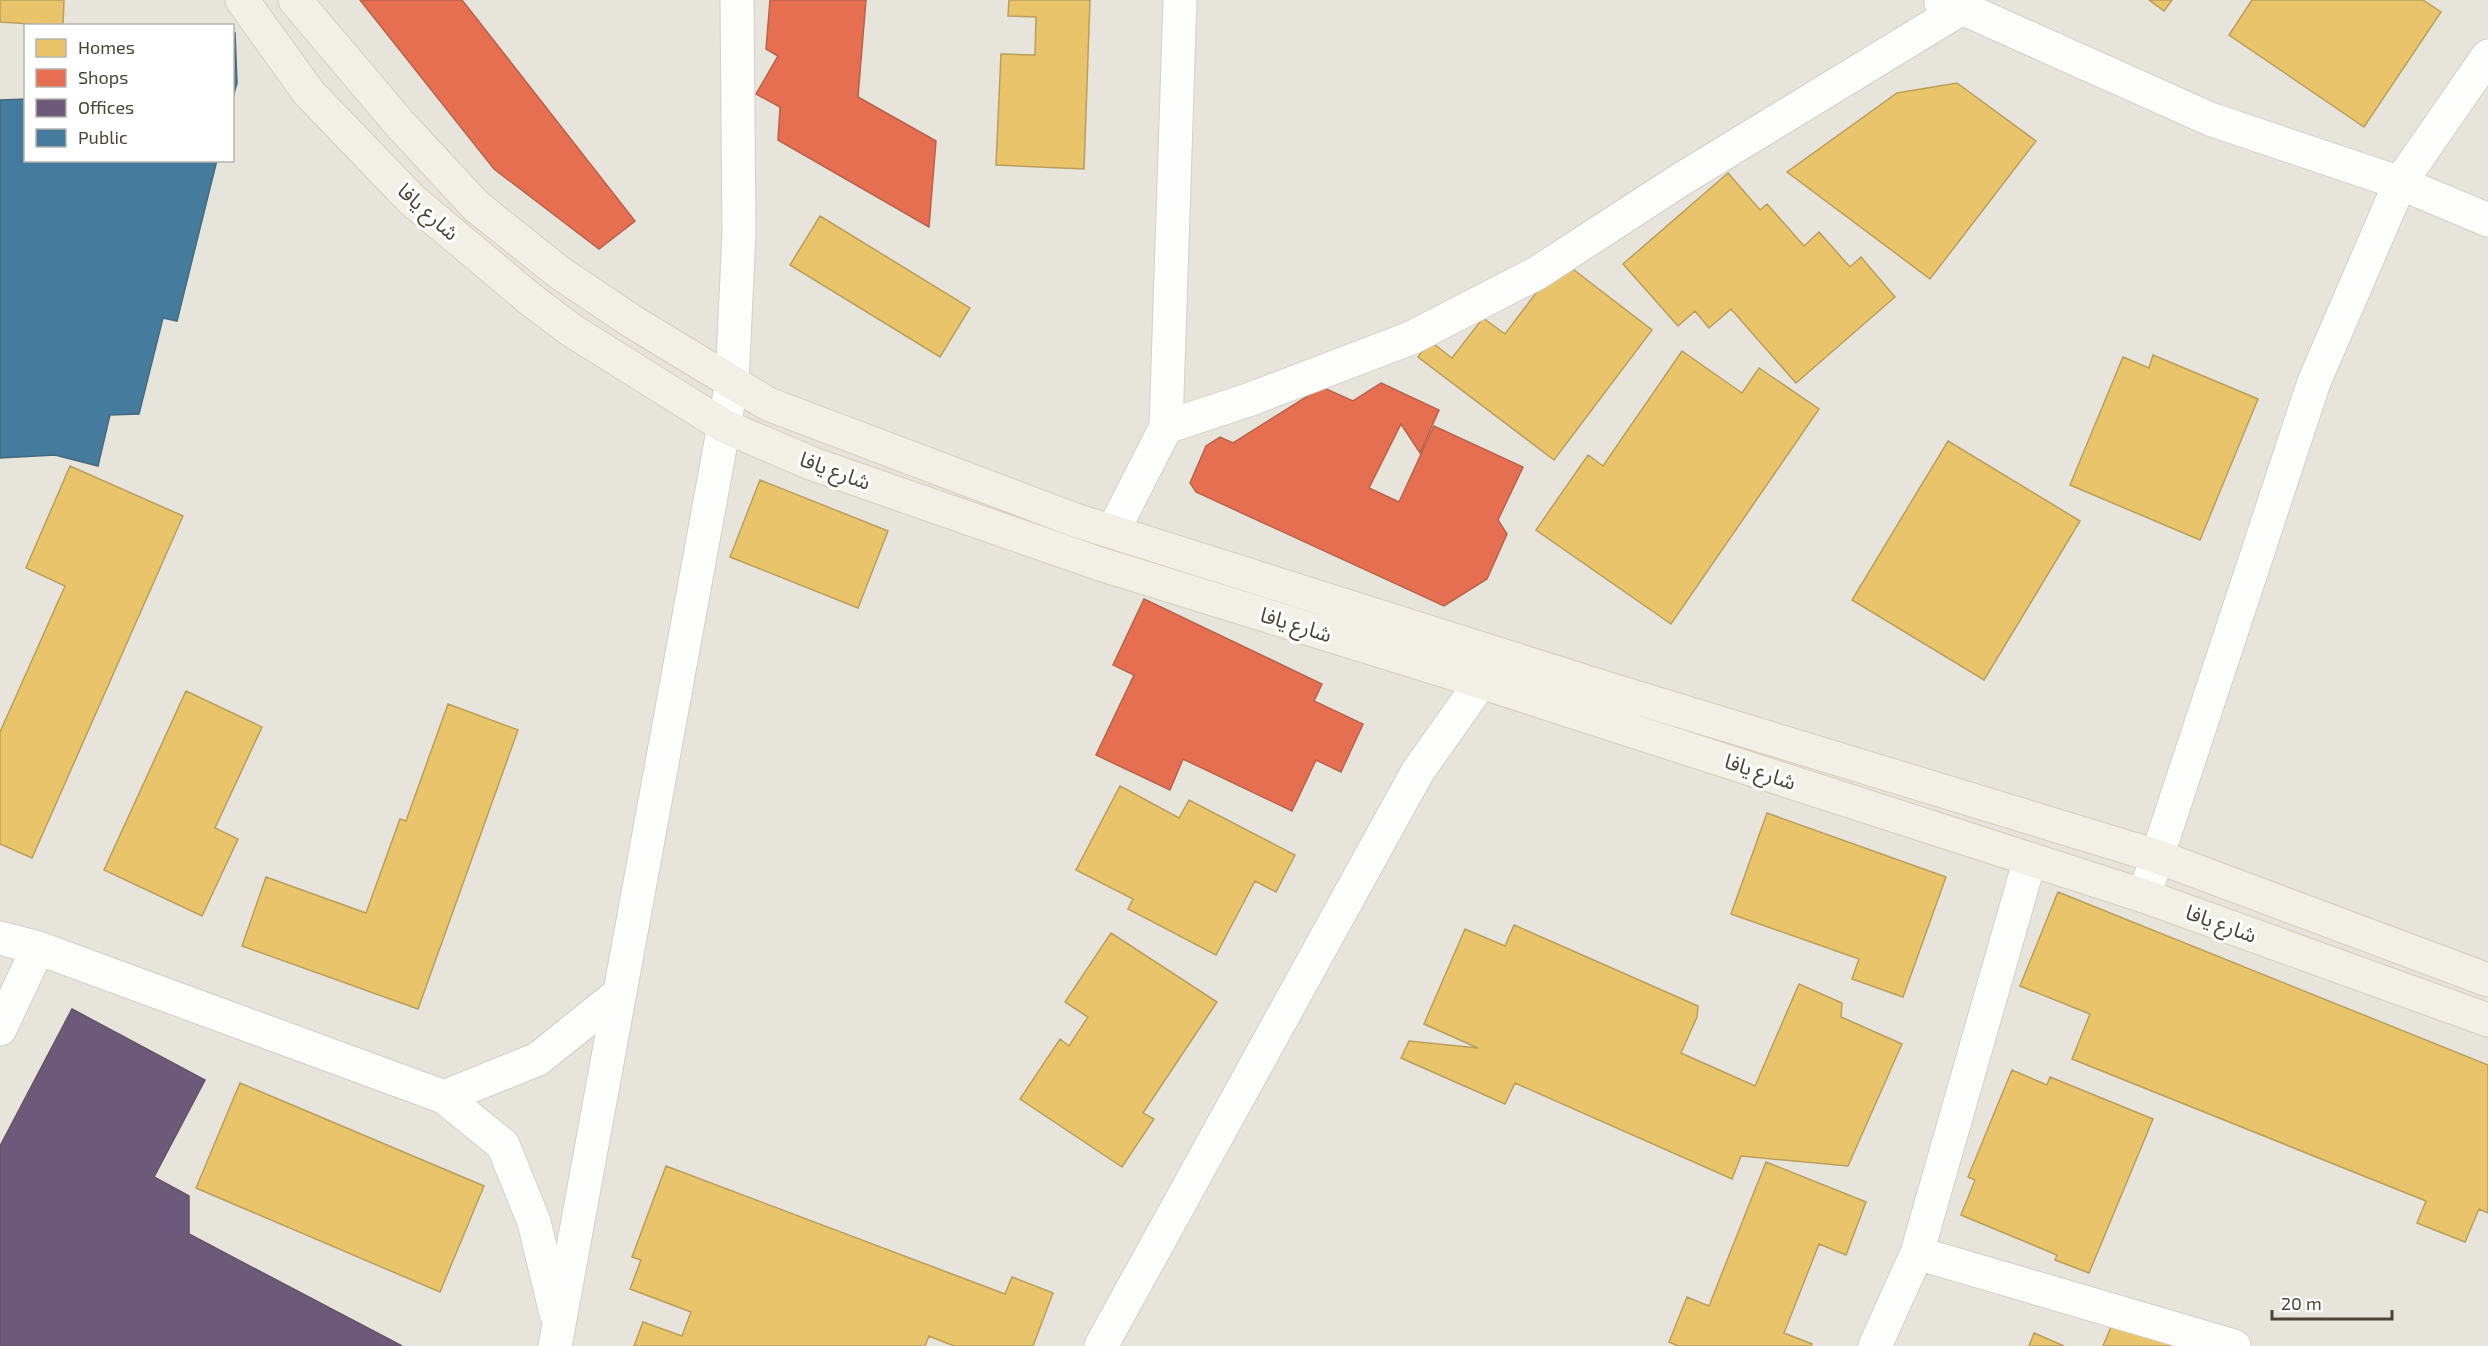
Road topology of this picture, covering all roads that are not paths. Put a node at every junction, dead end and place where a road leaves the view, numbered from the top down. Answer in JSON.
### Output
{"nodes":[{"id":1,"x":242,"y":0,"type":"edge"},
{"id":2,"x":295,"y":0,"type":"edge"},
{"id":3,"x":736,"y":0,"type":"edge"},
{"id":4,"x":1180,"y":0,"type":"edge"},
{"id":5,"x":1955,"y":3,"type":"edge"},
{"id":6,"x":2488,"y":56,"type":"edge"},
{"id":7,"x":2400,"y":183,"type":"junction"},
{"id":8,"x":2488,"y":220,"type":"edge"},
{"id":9,"x":732,"y":382,"type":"junction"},
{"id":10,"x":724,"y":426,"type":"junction"},
{"id":11,"x":1166,"y":427,"type":"junction"},
{"id":12,"x":1113,"y":531,"type":"junction"},
{"id":13,"x":1481,"y":682,"type":"junction"},
{"id":14,"x":2156,"y":856,"type":"junction"},
{"id":15,"x":2030,"y":859,"type":"junction"},
{"id":16,"x":2144,"y":896,"type":"junction"},
{"id":17,"x":0,"y":938,"type":"edge"},
{"id":18,"x":38,"y":948,"type":"junction"},
{"id":19,"x":2488,"y":980,"type":"edge"},
{"id":20,"x":620,"y":993,"type":"junction"},
{"id":21,"x":2488,"y":1020,"type":"edge"},
{"id":22,"x":0,"y":1029,"type":"edge"},
{"id":23,"x":444,"y":1097,"type":"junction"},
{"id":24,"x":1917,"y":1252,"type":"junction"},
{"id":25,"x":557,"y":1336,"type":"edge"},
{"id":26,"x":1101,"y":1346,"type":"edge"},
{"id":27,"x":1875,"y":1346,"type":"edge"},
{"id":28,"x":2234,"y":1346,"type":"edge"}],
"edges":[{"from":1,"to":10,"type":"main road","name":"شارع يافا"},
{"from":2,"to":9,"type":"main road","name":"شارع يافا"},
{"from":3,"to":9,"type":"street"},
{"from":4,"to":11,"type":"street"},
{"from":5,"to":7,"type":"street"},
{"from":5,"to":11,"type":"street"},
{"from":6,"to":7,"type":"street"},
{"from":7,"to":8,"type":"street"},
{"from":7,"to":14,"type":"street"},
{"from":9,"to":10,"type":"street"},
{"from":9,"to":12,"type":"main road","name":"شارع يافا"},
{"from":10,"to":13,"type":"main road","name":"شارع يافا"},
{"from":10,"to":20,"type":"street"},
{"from":11,"to":12,"type":"street"},
{"from":12,"to":14,"type":"main road","name":"شارع يافا"},
{"from":13,"to":15,"type":"main road","name":"شارع يافا"},
{"from":13,"to":26,"type":"street"},
{"from":14,"to":16,"type":"street"},
{"from":14,"to":19,"type":"main road","name":"شارع يافا"},
{"from":15,"to":16,"type":"main road","name":"شارع يافا"},
{"from":15,"to":24,"type":"street"},
{"from":16,"to":21,"type":"main road","name":"شارع يافا"},
{"from":17,"to":18,"type":"street"},
{"from":18,"to":22,"type":"street"},
{"from":18,"to":23,"type":"street"},
{"from":20,"to":23,"type":"street"},
{"from":20,"to":25,"type":"street"},
{"from":23,"to":25,"type":"street"},
{"from":24,"to":27,"type":"street"},
{"from":24,"to":28,"type":"street"}]}
